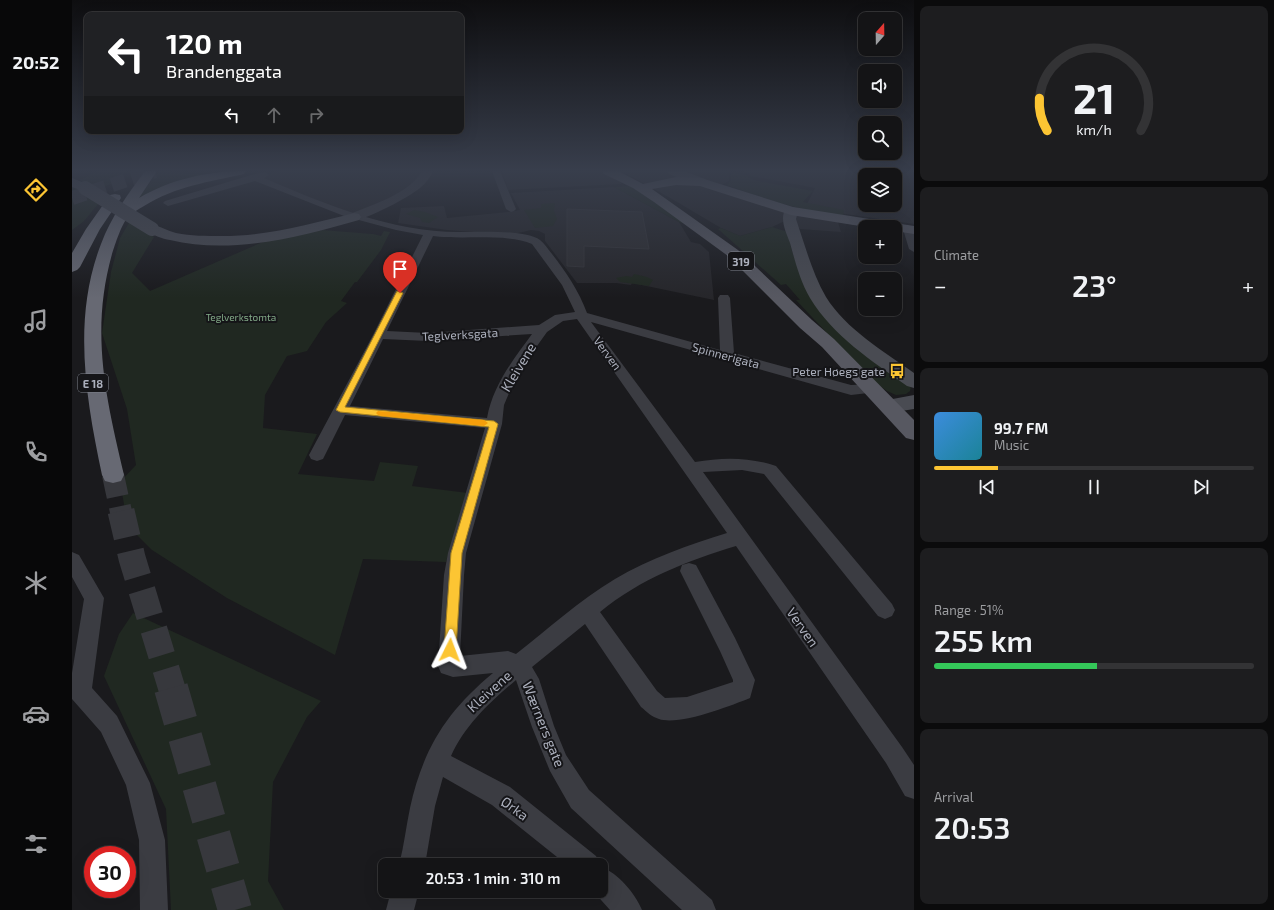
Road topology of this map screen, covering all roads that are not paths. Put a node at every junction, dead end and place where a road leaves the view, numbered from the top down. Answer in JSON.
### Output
{"nodes":[{"id":1,"x":103,"y":213,"type":"edge"},
{"id":2,"x":120,"y":213,"type":"edge"},
{"id":3,"x":122,"y":213,"type":"edge"},
{"id":4,"x":127,"y":213,"type":"edge"},
{"id":5,"x":344,"y":213,"type":"edge"},
{"id":6,"x":361,"y":213,"type":"edge"},
{"id":7,"x":680,"y":213,"type":"edge"},
{"id":8,"x":692,"y":213,"type":"edge"},
{"id":9,"x":796,"y":213,"type":"edge"},
{"id":10,"x":799,"y":213,"type":"edge"},
{"id":11,"x":118,"y":216,"type":"junction"},
{"id":12,"x":354,"y":217,"type":"junction"},
{"id":13,"x":858,"y":222,"type":"edge"},
{"id":14,"x":902,"y":228,"type":"edge"},
{"id":15,"x":429,"y":233,"type":"junction"},
{"id":16,"x":914,"y":249,"type":"edge"},
{"id":17,"x":72,"y":267,"type":"edge"},
{"id":18,"x":724,"y":298,"type":"dead end"},
{"id":19,"x":580,"y":315,"type":"junction"},
{"id":20,"x":542,"y":328,"type":"junction"},
{"id":21,"x":379,"y":335,"type":"junction"},
{"id":22,"x":828,"y":343,"type":"junction"},
{"id":23,"x":727,"y":355,"type":"junction"},
{"id":24,"x":914,"y":382,"type":"edge"},
{"id":25,"x":872,"y":389,"type":"junction"},
{"id":26,"x":914,"y":402,"type":"edge"},
{"id":27,"x":889,"y":406,"type":"junction"},
{"id":28,"x":340,"y":410,"type":"junction"},
{"id":29,"x":494,"y":424,"type":"junction"},
{"id":30,"x":914,"y":433,"type":"edge"},
{"id":31,"x":317,"y":455,"type":"dead end"},
{"id":32,"x":691,"y":468,"type":"junction"},
{"id":33,"x":113,"y":475,"type":"tunnel mouth"},
{"id":34,"x":740,"y":537,"type":"junction"},
{"id":35,"x":72,"y":560,"type":"edge"},
{"id":36,"x":690,"y":571,"type":"dead end"},
{"id":37,"x":587,"y":610,"type":"junction"},
{"id":38,"x":886,"y":610,"type":"dead end"},
{"id":39,"x":518,"y":665,"type":"junction"},
{"id":40,"x":439,"y":755,"type":"junction"},
{"id":41,"x":914,"y":787,"type":"edge"},
{"id":42,"x":413,"y":858,"type":"edge"},
{"id":43,"x":579,"y":858,"type":"edge"},
{"id":44,"x":608,"y":888,"type":"edge"},
{"id":45,"x":403,"y":898,"type":"edge"},
{"id":46,"x":154,"y":910,"type":"edge"},
{"id":47,"x":400,"y":910,"type":"edge"},
{"id":48,"x":628,"y":910,"type":"edge"},
{"id":49,"x":702,"y":910,"type":"edge"}],
"edges":[{"from":1,"to":17,"type":"highway"},
{"from":2,"to":11,"type":"highway","number":"E 18"},
{"from":3,"to":11,"type":"highway"},
{"from":4,"to":12,"type":"main road","bridge":true},
{"from":5,"to":12,"type":"street"},
{"from":6,"to":12,"type":"street"},
{"from":7,"to":22,"type":"main road","number":"319"},
{"from":8,"to":22,"type":"main road","number":"319"},
{"from":9,"to":24,"type":"main road"},
{"from":10,"to":13,"type":"main road"},
{"from":11,"to":33,"type":"highway","number":"E 18"},
{"from":12,"to":15,"type":"street"},
{"from":14,"to":16,"type":"street"},
{"from":15,"to":19,"type":"street","name":"Verven"},
{"from":15,"to":21,"type":"street"},
{"from":18,"to":23,"type":"street"},
{"from":19,"to":20,"type":"street","name":"Kleivene"},
{"from":19,"to":23,"type":"street","name":"Spinnerigata"},
{"from":19,"to":32,"type":"street","name":"Verven"},
{"from":20,"to":21,"type":"street","name":"Teglverksgata"},
{"from":20,"to":29,"type":"street","name":"Kleivene"},
{"from":21,"to":28,"type":"street"},
{"from":22,"to":25,"type":"main road","number":"319"},
{"from":23,"to":25,"type":"street","name":"Spinnerigata"},
{"from":25,"to":27,"type":"main road","number":"319"},
{"from":26,"to":27,"type":"main road"},
{"from":27,"to":30,"type":"main road","number":"319"},
{"from":28,"to":29,"type":"street"},
{"from":28,"to":31,"type":"street"},
{"from":29,"to":39,"type":"street","name":"Kleivene"},
{"from":32,"to":34,"type":"street","name":"Verven"},
{"from":32,"to":38,"type":"street"},
{"from":34,"to":37,"type":"street"},
{"from":34,"to":41,"type":"street","name":"Verven"},
{"from":35,"to":46,"type":"street"},
{"from":36,"to":37,"type":"street"},
{"from":37,"to":39,"type":"street"},
{"from":39,"to":40,"type":"street","name":"Kleivene"},
{"from":39,"to":49,"type":"street","name":"Wærners gate"},
{"from":40,"to":42,"type":"street","name":"Kleivene"},
{"from":40,"to":43,"type":"street","name":"Ørka"},
{"from":44,"to":48,"type":"street"},
{"from":45,"to":47,"type":"street"}]}
